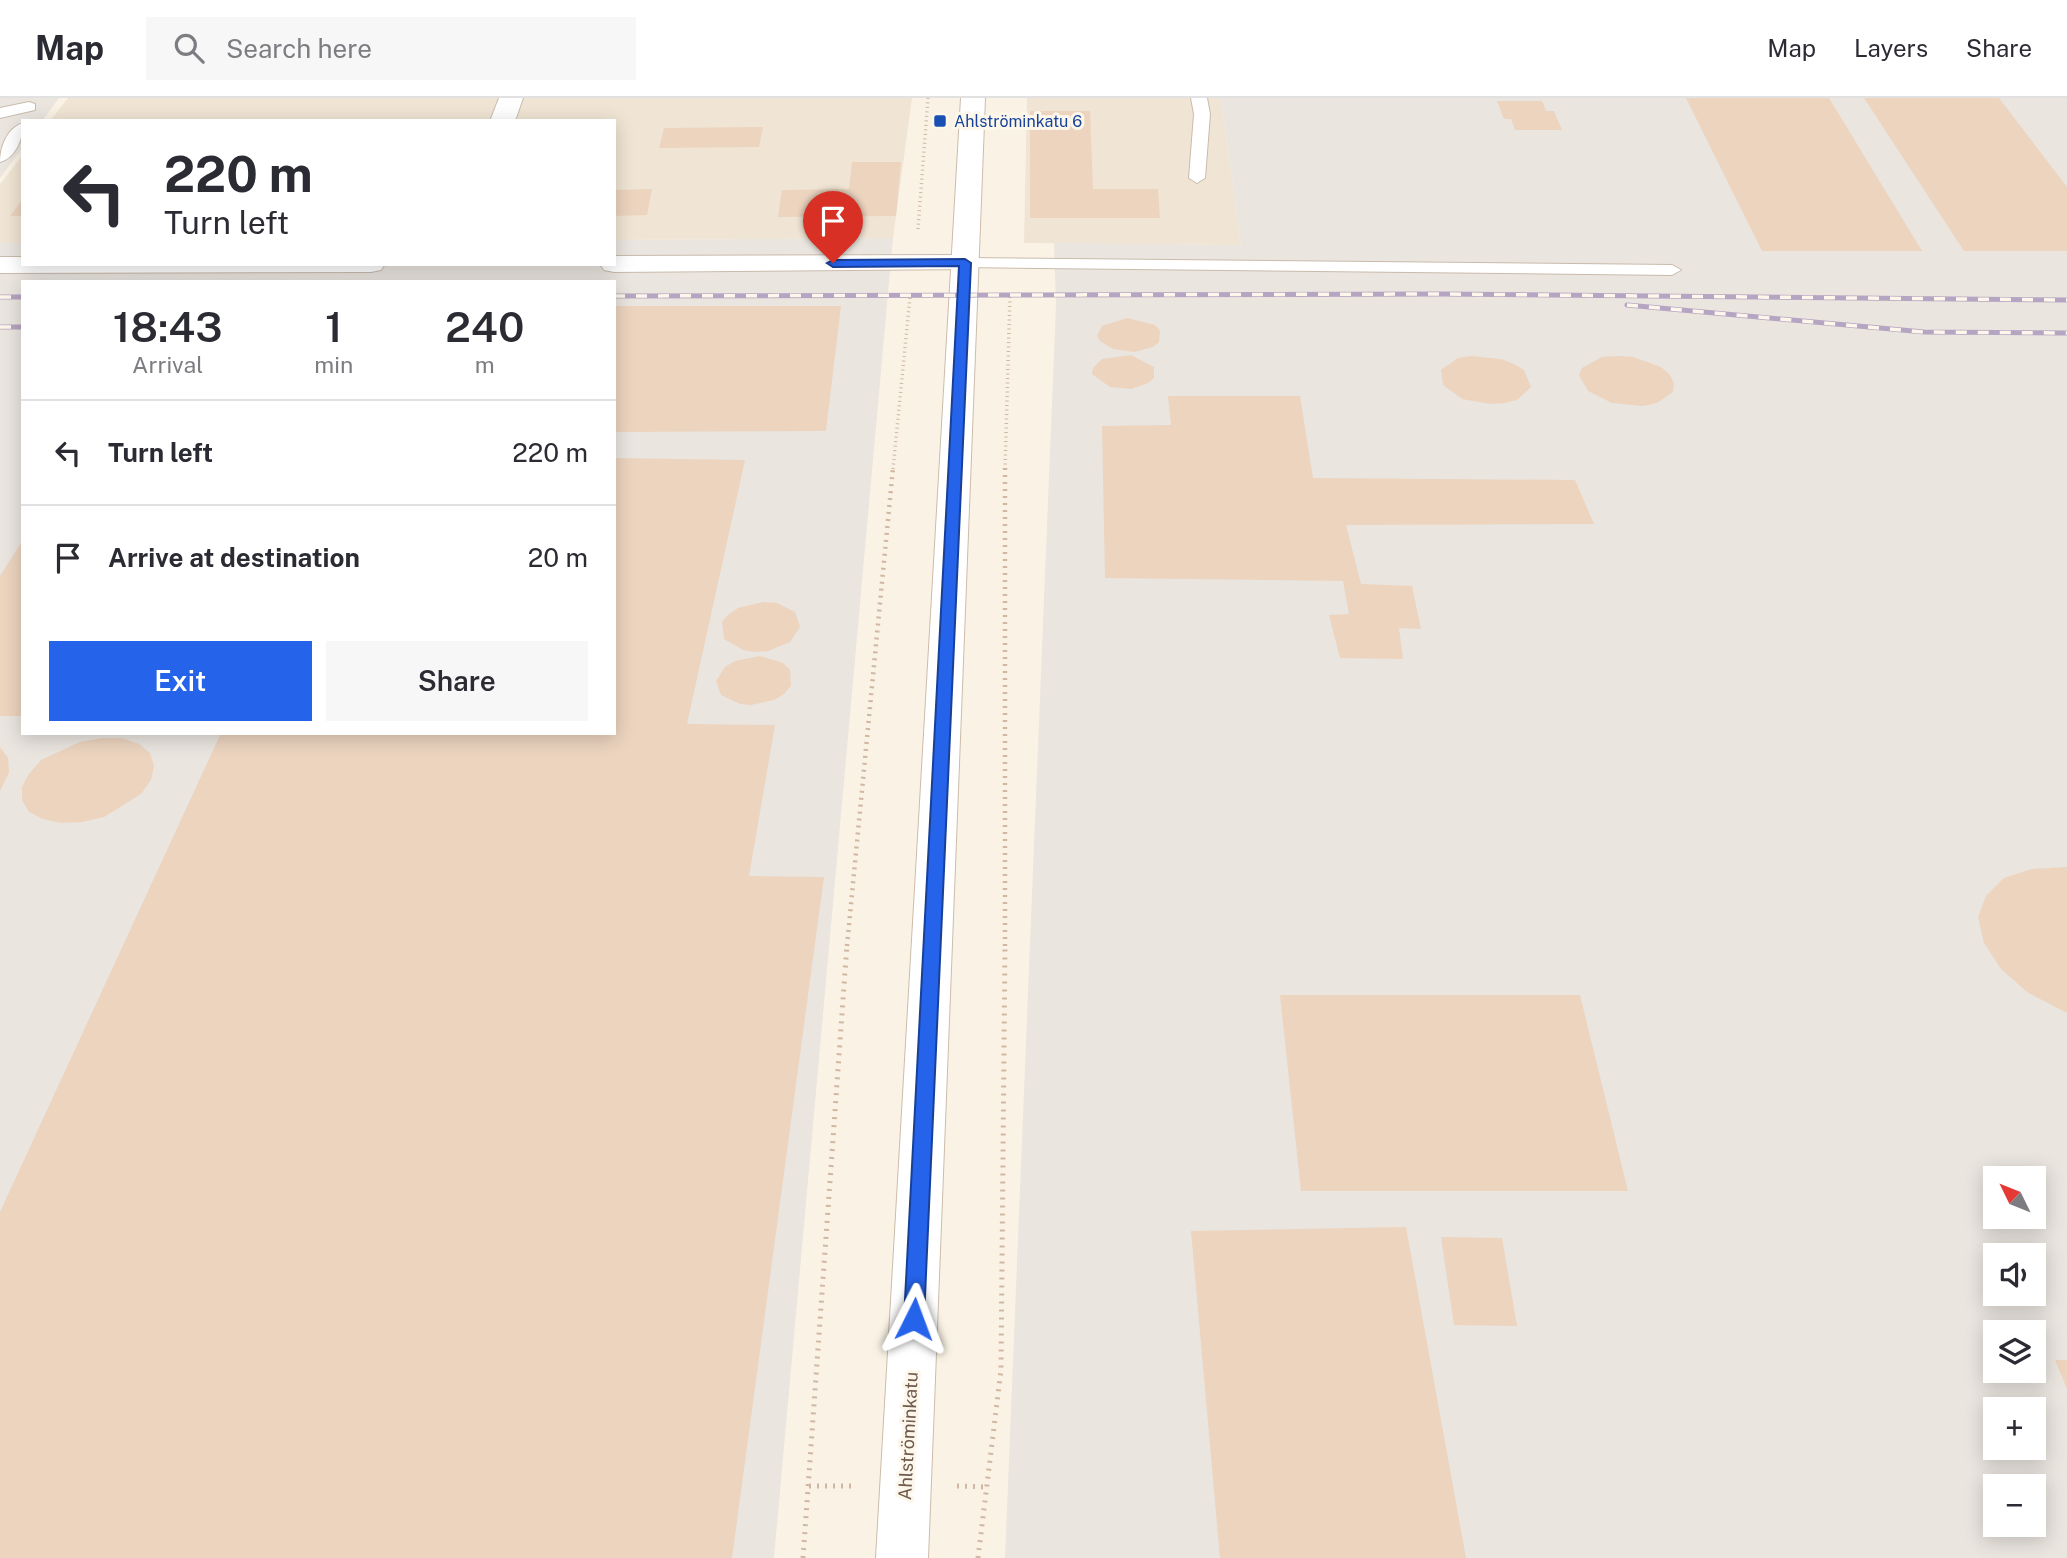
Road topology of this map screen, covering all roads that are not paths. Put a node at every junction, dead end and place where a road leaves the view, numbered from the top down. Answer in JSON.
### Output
{"nodes":[{"id":1,"x":11,"y":98,"type":"edge"},
{"id":2,"x":511,"y":98,"type":"edge"},
{"id":3,"x":973,"y":98,"type":"edge"},
{"id":4,"x":1199,"y":98,"type":"edge"},
{"id":5,"x":27,"y":109,"type":"edge"},
{"id":6,"x":0,"y":112,"type":"edge"},
{"id":7,"x":503,"y":119,"type":"edge"},
{"id":8,"x":21,"y":131,"type":"edge"},
{"id":9,"x":0,"y":157,"type":"edge"},
{"id":10,"x":1197,"y":178,"type":"dead end"},
{"id":11,"x":965,"y":263,"type":"junction"},
{"id":12,"x":616,"y":264,"type":"edge"},
{"id":13,"x":0,"y":265,"type":"edge"},
{"id":14,"x":21,"y":265,"type":"edge"},
{"id":15,"x":1349,"y":267,"type":"junction"},
{"id":16,"x":1672,"y":270,"type":"dead end"},
{"id":17,"x":1357,"y":284,"type":"dead end"},
{"id":18,"x":902,"y":1558,"type":"edge"}],
"edges":[{"from":1,"to":6,"type":"lane"},
{"from":2,"to":7,"type":"street"},
{"from":3,"to":11,"type":"street","name":"Ahlströminkatu"},
{"from":4,"to":10,"type":"lane"},
{"from":5,"to":6,"type":"lane"},
{"from":8,"to":9,"type":"lane"},
{"from":11,"to":12,"type":"street"},
{"from":11,"to":15,"type":"lane"},
{"from":11,"to":18,"type":"street","name":"Ahlströminkatu"},
{"from":13,"to":14,"type":"street"},
{"from":15,"to":16,"type":"lane"},
{"from":15,"to":17,"type":"lane"}]}
